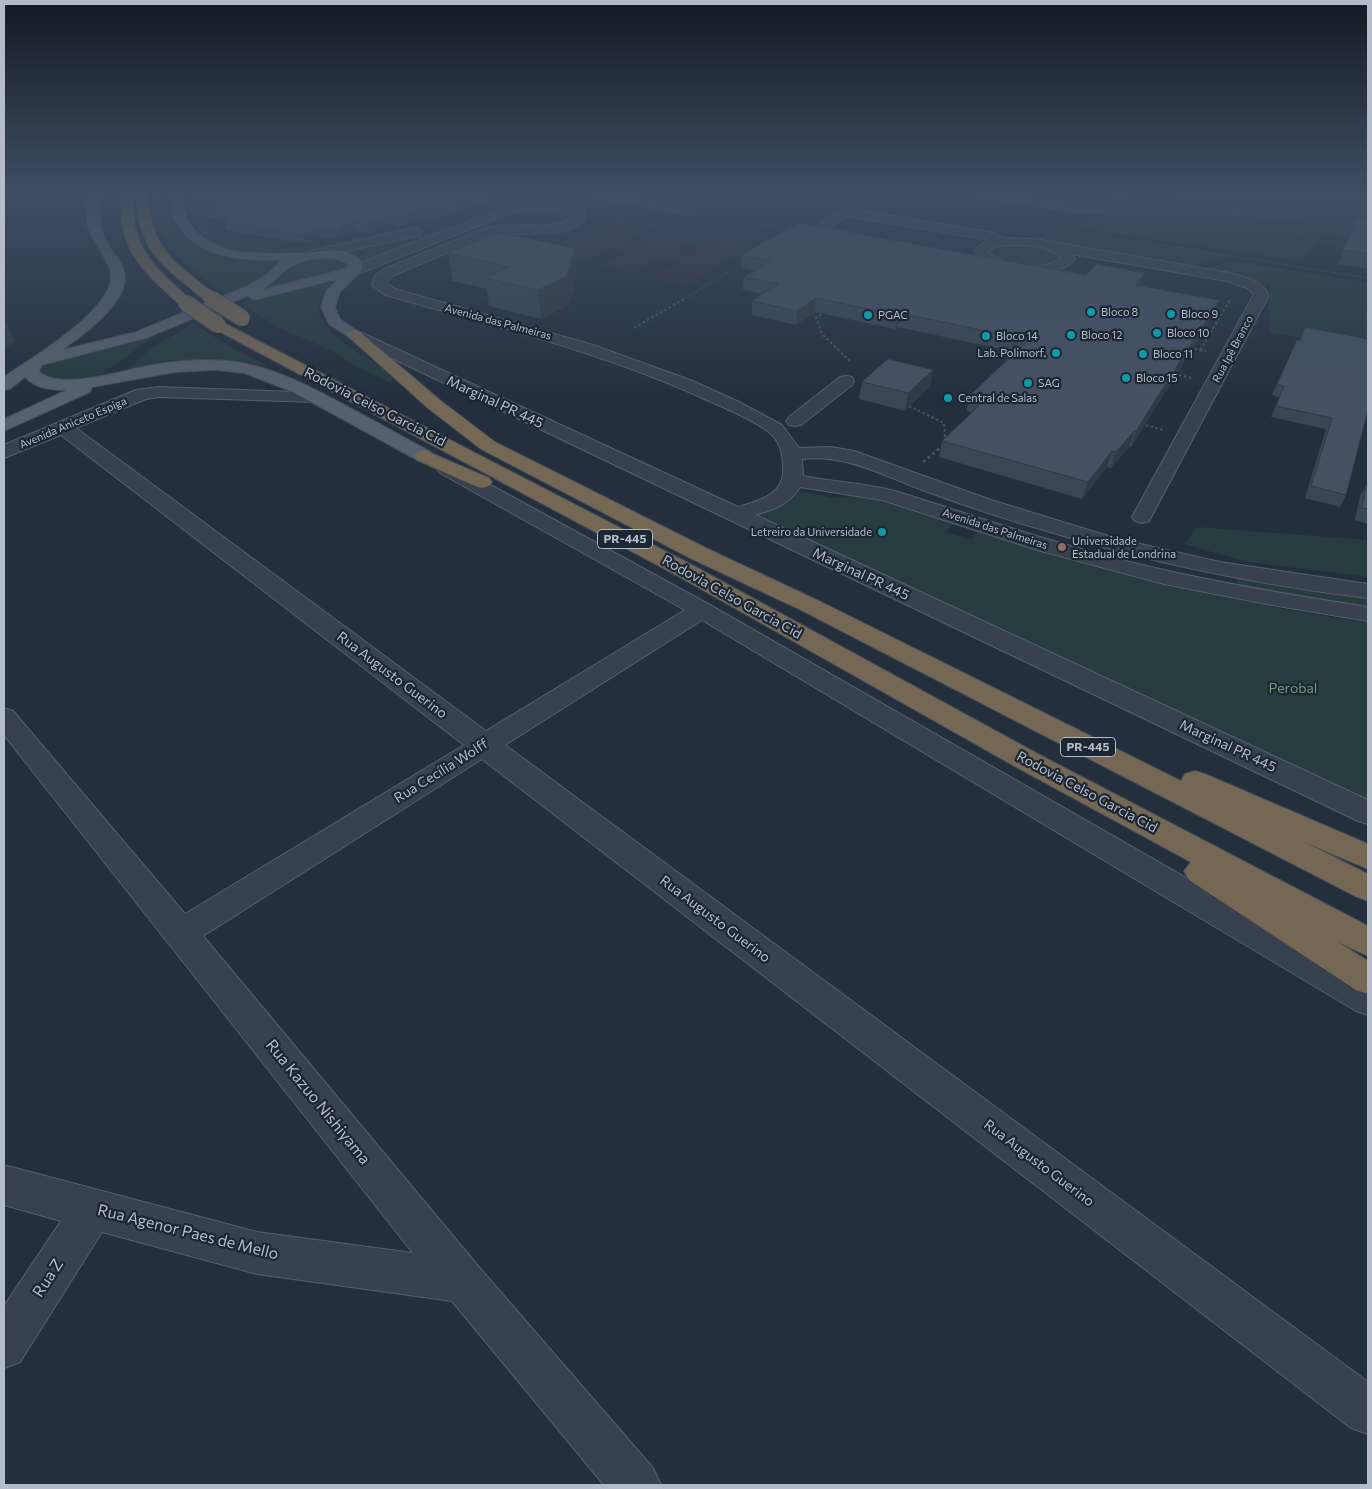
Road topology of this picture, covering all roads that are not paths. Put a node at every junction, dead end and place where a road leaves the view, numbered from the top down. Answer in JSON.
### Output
{"nodes":[{"id":1,"x":112,"y":261,"type":"edge"},
{"id":2,"x":143,"y":261,"type":"edge"},
{"id":3,"x":168,"y":261,"type":"edge"},
{"id":4,"x":292,"y":261,"type":"edge"},
{"id":5,"x":353,"y":261,"type":"edge"},
{"id":6,"x":377,"y":261,"type":"edge"},
{"id":7,"x":415,"y":261,"type":"edge"},
{"id":8,"x":990,"y":261,"type":"edge"},
{"id":9,"x":1066,"y":261,"type":"edge"},
{"id":10,"x":1153,"y":261,"type":"edge"},
{"id":11,"x":355,"y":270,"type":"junction"},
{"id":12,"x":355,"y":335,"type":"junction"},
{"id":13,"x":35,"y":362,"type":"junction"},
{"id":14,"x":104,"y":380,"type":"junction"},
{"id":15,"x":846,"y":382,"type":"dead end"},
{"id":16,"x":4,"y":385,"type":"edge"},
{"id":17,"x":317,"y":397,"type":"junction"},
{"id":18,"x":795,"y":421,"type":"dead end"},
{"id":19,"x":4,"y":426,"type":"edge"},
{"id":20,"x":62,"y":427,"type":"junction"},
{"id":21,"x":488,"y":445,"type":"junction"},
{"id":22,"x":4,"y":452,"type":"edge"},
{"id":23,"x":793,"y":454,"type":"junction"},
{"id":24,"x":424,"y":456,"type":"junction"},
{"id":25,"x":793,"y":480,"type":"junction"},
{"id":26,"x":735,"y":515,"type":"junction"},
{"id":27,"x":1129,"y":522,"type":"junction"},
{"id":28,"x":1071,"y":543,"type":"junction"},
{"id":29,"x":684,"y":570,"type":"junction"},
{"id":30,"x":1192,"y":573,"type":"junction"},
{"id":31,"x":1368,"y":591,"type":"edge"},
{"id":32,"x":809,"y":605,"type":"junction"},
{"id":33,"x":702,"y":610,"type":"junction"},
{"id":34,"x":1368,"y":614,"type":"edge"},
{"id":35,"x":4,"y":717,"type":"edge"},
{"id":36,"x":484,"y":745,"type":"junction"},
{"id":37,"x":1028,"y":761,"type":"junction"},
{"id":38,"x":1368,"y":812,"type":"edge"},
{"id":39,"x":1368,"y":857,"type":"edge"},
{"id":40,"x":1368,"y":888,"type":"edge"},
{"id":41,"x":181,"y":933,"type":"junction"},
{"id":42,"x":1368,"y":942,"type":"edge"},
{"id":43,"x":1368,"y":979,"type":"edge"},
{"id":44,"x":1368,"y":1000,"type":"edge"},
{"id":45,"x":4,"y":1185,"type":"edge"},
{"id":46,"x":93,"y":1209,"type":"junction"},
{"id":47,"x":463,"y":1282,"type":"junction"},
{"id":48,"x":4,"y":1346,"type":"edge"},
{"id":49,"x":1368,"y":1412,"type":"edge"},
{"id":50,"x":636,"y":1485,"type":"edge"}],
"edges":[{"from":1,"to":13,"type":"main road"},
{"from":2,"to":29,"type":"highway","name":"Rodovia Celso Garcia Cid","number":"PR-445","bridge":true},
{"from":3,"to":21,"type":"highway","name":"Rodovia Celso Garcia Cid","number":"PR-445","bridge":true},
{"from":4,"to":13,"type":"main road"},
{"from":5,"to":11,"type":"main road"},
{"from":6,"to":11,"type":"street"},
{"from":7,"to":23,"type":"street","name":"Avenida das Palmeiras"},
{"from":8,"to":9,"type":"street"},
{"from":10,"to":27,"type":"street","name":"Rua Ipê Branco"},
{"from":11,"to":12,"type":"main road"},
{"from":11,"to":14,"type":"main road"},
{"from":12,"to":21,"type":"highway"},
{"from":12,"to":26,"type":"street","name":"Marginal PR 445"},
{"from":13,"to":14,"type":"main road"},
{"from":13,"to":16,"type":"main road"},
{"from":14,"to":17,"type":"main road","number":"PR-445"},
{"from":14,"to":19,"type":"main road"},
{"from":15,"to":18,"type":"street"},
{"from":17,"to":20,"type":"street","name":"Avenida Aniceto Espiga"},
{"from":17,"to":24,"type":"main road","number":"PR-445"},
{"from":20,"to":22,"type":"street","name":"Avenida Aniceto Espiga"},
{"from":20,"to":36,"type":"street","name":"Rua Augusto Guerino"},
{"from":21,"to":32,"type":"highway","name":"Rodovia Celso Garcia Cid","number":"PR-445"},
{"from":23,"to":25,"type":"street"},
{"from":23,"to":28,"type":"street","name":"Avenida das Palmeiras"},
{"from":24,"to":29,"type":"highway"},
{"from":24,"to":33,"type":"street","number":"PR-445"},
{"from":25,"to":26,"type":"street"},
{"from":25,"to":28,"type":"street","name":"Avenida das Palmeiras"},
{"from":26,"to":38,"type":"street","name":"Marginal PR 445"},
{"from":27,"to":28,"type":"street"},
{"from":27,"to":30,"type":"street"},
{"from":28,"to":30,"type":"street","name":"Avenida das Palmeiras"},
{"from":29,"to":37,"type":"highway","name":"Rodovia Celso Garcia Cid","number":"PR-445"},
{"from":30,"to":31,"type":"street","name":"Avenida das Palmeiras"},
{"from":30,"to":34,"type":"street","name":"Avenida das Palmeiras"},
{"from":32,"to":39,"type":"highway"},
{"from":32,"to":40,"type":"highway","name":"Rodovia Celso Garcia Cid","number":"PR-445"},
{"from":33,"to":36,"type":"street","name":"Rua Cecília Wolff"},
{"from":33,"to":44,"type":"street","number":"PR-445"},
{"from":35,"to":41,"type":"street","name":"Rua Kazuo Nishiyama"},
{"from":36,"to":41,"type":"street","name":"Rua Cecília Wolff"},
{"from":36,"to":49,"type":"street","name":"Rua Augusto Guerino"},
{"from":37,"to":42,"type":"highway","name":"Rodovia Celso Garcia Cid","number":"PR-445"},
{"from":37,"to":43,"type":"highway"},
{"from":41,"to":47,"type":"street","name":"Rua Kazuo Nishiyama"},
{"from":45,"to":46,"type":"street","name":"Rua Agenor Paes de Mello"},
{"from":46,"to":47,"type":"street","name":"Rua Agenor Paes de Mello"},
{"from":46,"to":48,"type":"street","name":"Rua Z"},
{"from":47,"to":50,"type":"street","name":"Rua Kazuo Nishiyama"}]}
